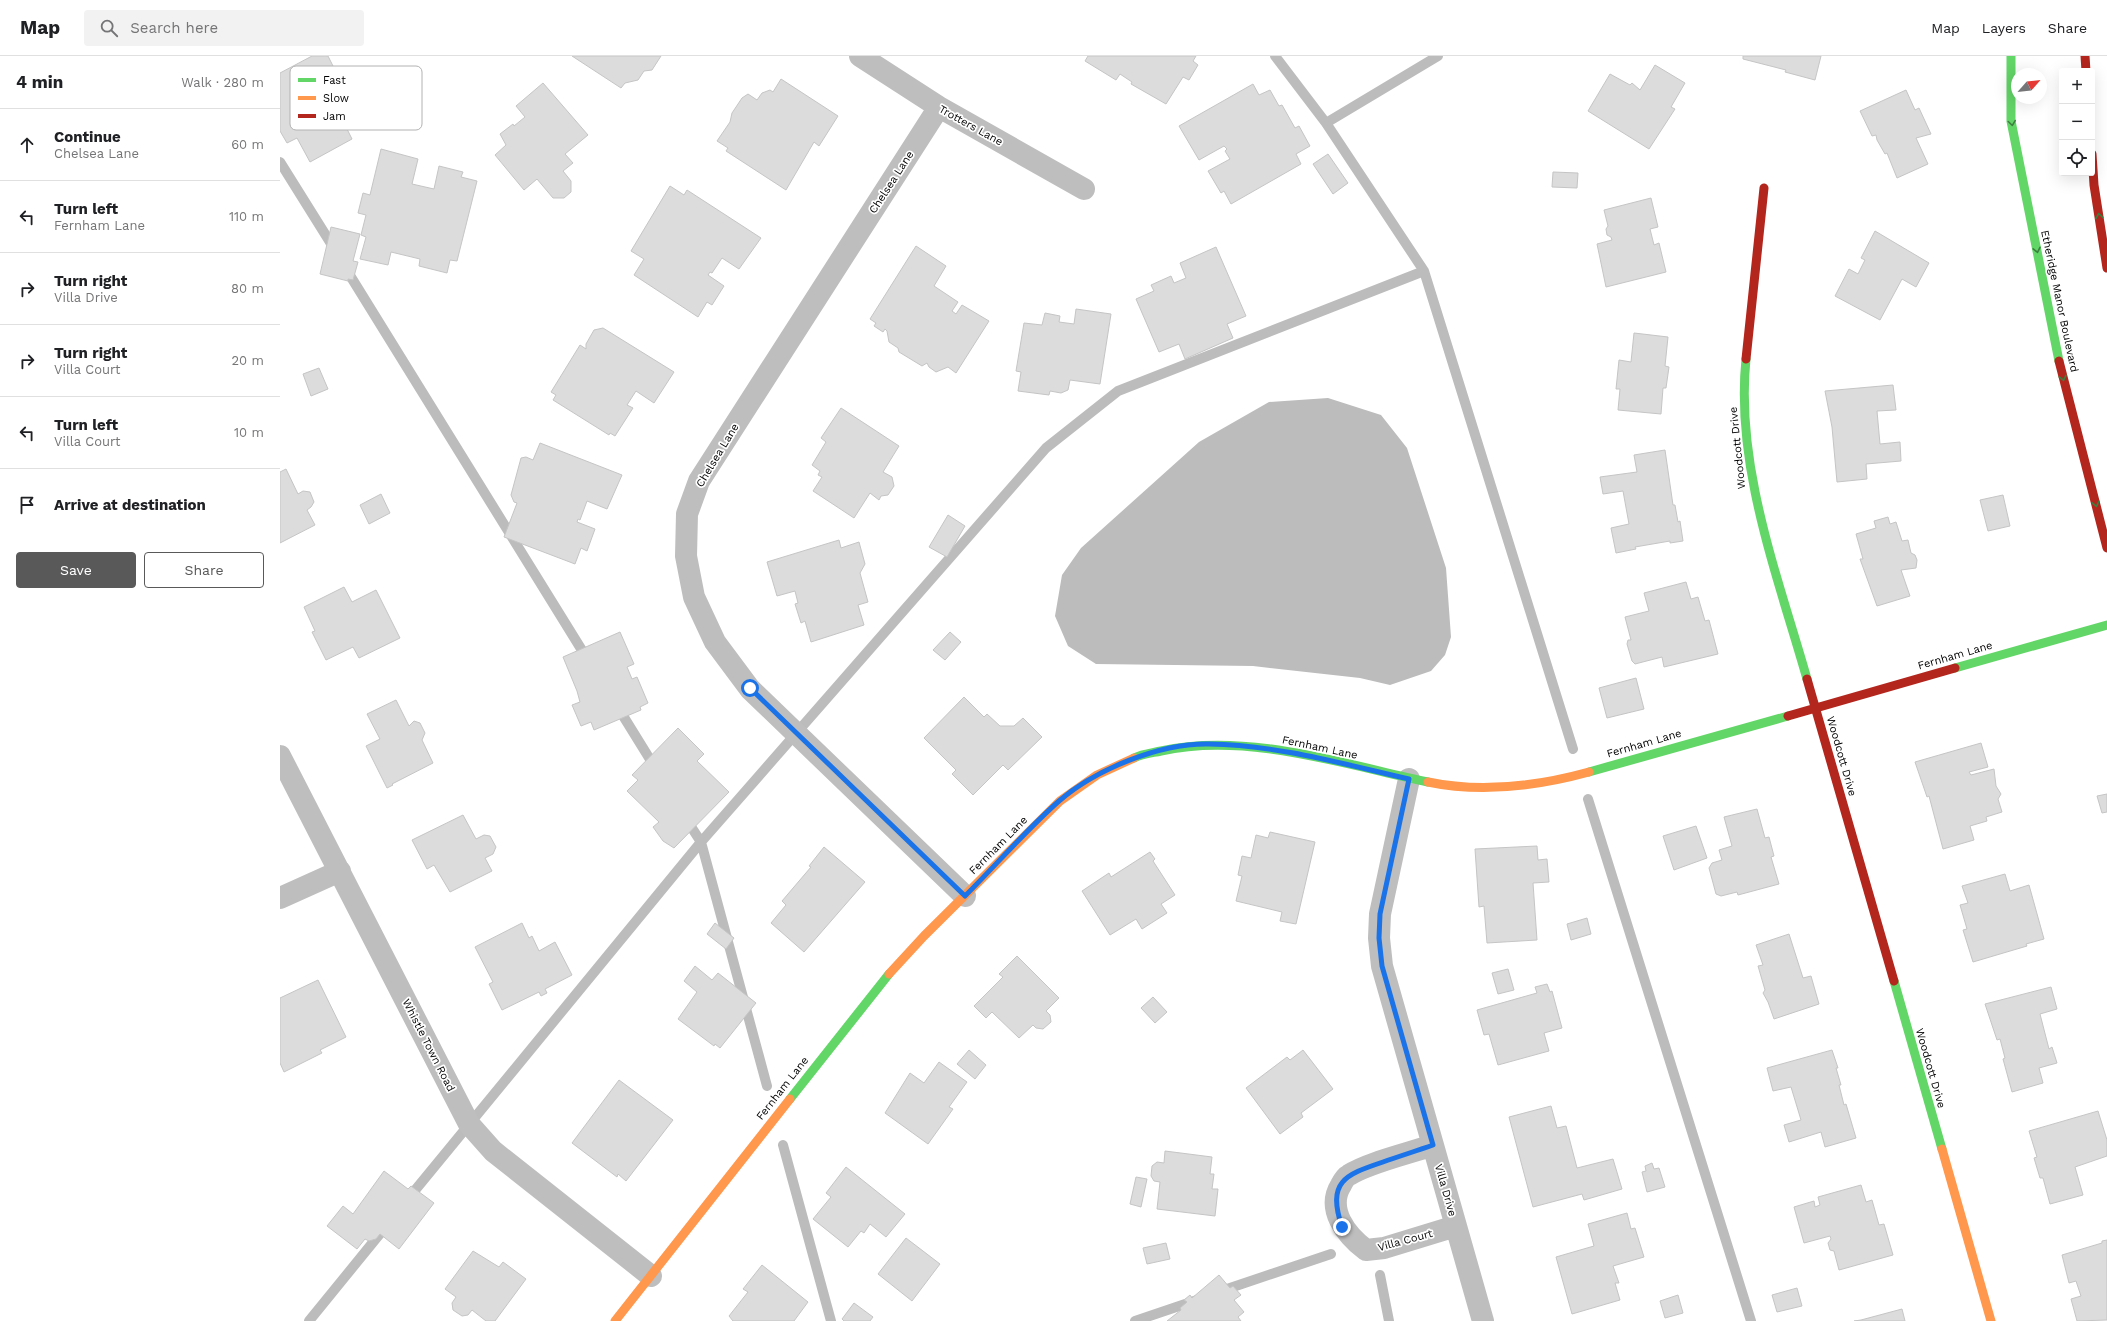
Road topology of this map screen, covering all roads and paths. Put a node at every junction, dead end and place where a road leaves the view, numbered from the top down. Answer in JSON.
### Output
{"nodes":[{"id":1,"x":860,"y":56,"type":"edge"},
{"id":2,"x":2011,"y":56,"type":"edge"},
{"id":3,"x":2086,"y":56,"type":"edge"},
{"id":4,"x":2086,"y":68,"type":"edge"},
{"id":5,"x":939,"y":107,"type":"junction"},
{"id":6,"x":2093,"y":176,"type":"edge"},
{"id":7,"x":1764,"y":188,"type":"dead end"},
{"id":8,"x":1084,"y":189,"type":"dead end"},
{"id":9,"x":2107,"y":268,"type":"edge"},
{"id":10,"x":2107,"y":548,"type":"edge"},
{"id":11,"x":2107,"y":624,"type":"edge"},
{"id":12,"x":1815,"y":706,"type":"junction"},
{"id":13,"x":280,"y":756,"type":"edge"},
{"id":14,"x":1409,"y":779,"type":"junction"},
{"id":15,"x":340,"y":871,"type":"junction"},
{"id":16,"x":965,"y":896,"type":"junction"},
{"id":17,"x":280,"y":898,"type":"edge"},
{"id":18,"x":1433,"y":1145,"type":"junction"},
{"id":19,"x":1456,"y":1226,"type":"junction"},
{"id":20,"x":651,"y":1276,"type":"junction"},
{"id":21,"x":615,"y":1321,"type":"edge"},
{"id":22,"x":1483,"y":1321,"type":"edge"},
{"id":23,"x":1991,"y":1321,"type":"edge"}],
"edges":[{"from":1,"to":5,"type":"street","name":"Trotters Lane"},
{"from":2,"to":10,"type":"street","name":"Etheridge Manor Boulevard","one_way":true},
{"from":3,"to":4,"type":"street"},
{"from":5,"to":8,"type":"street","name":"Trotters Lane"},
{"from":5,"to":16,"type":"street","name":"Chelsea Lane"},
{"from":9,"to":6,"type":"street","one_way":true},
{"from":7,"to":12,"type":"street","name":"Woodcott Drive"},
{"from":11,"to":12,"type":"street","name":"Fernham Lane"},
{"from":12,"to":14,"type":"street","name":"Fernham Lane"},
{"from":12,"to":23,"type":"street","name":"Woodcott Drive"},
{"from":13,"to":15,"type":"street","name":"Whistle Town Road"},
{"from":14,"to":16,"type":"street","name":"Fernham Lane"},
{"from":14,"to":18,"type":"street","name":"Villa Drive"},
{"from":15,"to":17,"type":"street"},
{"from":15,"to":20,"type":"street","name":"Whistle Town Road"},
{"from":16,"to":20,"type":"street","name":"Fernham Lane"},
{"from":18,"to":19,"type":"street","name":"Villa Drive"},
{"from":18,"to":19,"type":"street","name":"Villa Court"},
{"from":19,"to":22,"type":"street","name":"Villa Drive"},
{"from":20,"to":21,"type":"street","name":"Fernham Lane"}]}
